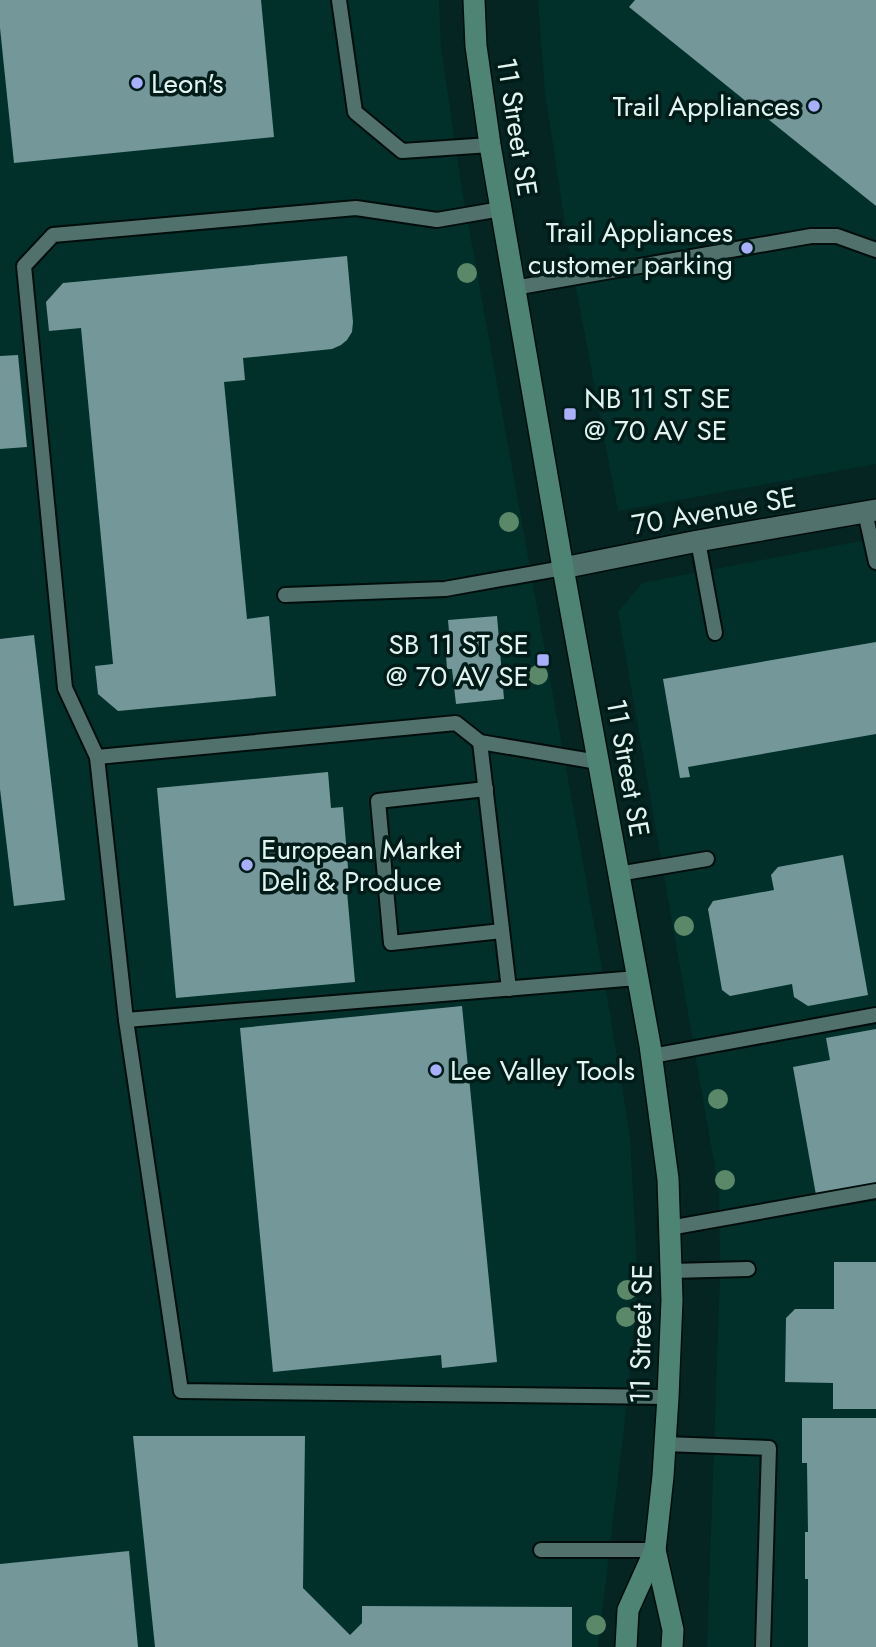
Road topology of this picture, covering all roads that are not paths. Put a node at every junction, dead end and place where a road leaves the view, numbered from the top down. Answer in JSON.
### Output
{"nodes":[{"id":1,"x":339,"y":0,"type":"edge"},
{"id":2,"x":474,"y":0,"type":"edge"},
{"id":3,"x":490,"y":145,"type":"junction"},
{"id":4,"x":501,"y":209,"type":"junction"},
{"id":5,"x":876,"y":250,"type":"edge"},
{"id":6,"x":514,"y":288,"type":"junction"},
{"id":7,"x":871,"y":511,"type":"edge"},
{"id":8,"x":698,"y":541,"type":"junction"},
{"id":9,"x":876,"y":562,"type":"edge"},
{"id":10,"x":563,"y":568,"type":"junction"},
{"id":11,"x":285,"y":595,"type":"dead end"},
{"id":12,"x":715,"y":632,"type":"dead end"},
{"id":13,"x":481,"y":742,"type":"junction"},
{"id":14,"x":97,"y":757,"type":"junction"},
{"id":15,"x":598,"y":762,"type":"junction"},
{"id":16,"x":486,"y":789,"type":"junction"},
{"id":17,"x":707,"y":859,"type":"dead end"},
{"id":18,"x":618,"y":874,"type":"junction"},
{"id":19,"x":502,"y":931,"type":"junction"},
{"id":20,"x":637,"y":978,"type":"junction"},
{"id":21,"x":509,"y":989,"type":"junction"},
{"id":22,"x":876,"y":1015,"type":"edge"},
{"id":23,"x":125,"y":1020,"type":"junction"},
{"id":24,"x":652,"y":1056,"type":"junction"},
{"id":25,"x":876,"y":1191,"type":"edge"},
{"id":26,"x":670,"y":1228,"type":"junction"},
{"id":27,"x":748,"y":1269,"type":"dead end"},
{"id":28,"x":671,"y":1271,"type":"junction"},
{"id":29,"x":668,"y":1397,"type":"junction"},
{"id":30,"x":665,"y":1444,"type":"junction"},
{"id":31,"x":541,"y":1550,"type":"dead end"},
{"id":32,"x":654,"y":1550,"type":"junction"},
{"id":33,"x":626,"y":1647,"type":"edge"},
{"id":34,"x":673,"y":1647,"type":"edge"},
{"id":35,"x":763,"y":1647,"type":"edge"}],
"edges":[{"from":1,"to":3,"type":"lane"},
{"from":2,"to":3,"type":"street","name":"11 Street SE"},
{"from":3,"to":4,"type":"street","name":"11 Street SE"},
{"from":4,"to":6,"type":"street","name":"11 Street SE"},
{"from":4,"to":14,"type":"lane"},
{"from":5,"to":6,"type":"lane"},
{"from":6,"to":10,"type":"street","name":"11 Street SE"},
{"from":7,"to":8,"type":"street","name":"70 Avenue SE"},
{"from":7,"to":9,"type":"lane"},
{"from":8,"to":10,"type":"street","name":"70 Avenue SE"},
{"from":8,"to":12,"type":"lane"},
{"from":10,"to":11,"type":"lane"},
{"from":10,"to":15,"type":"street","name":"11 Street SE"},
{"from":13,"to":14,"type":"lane"},
{"from":13,"to":15,"type":"lane"},
{"from":13,"to":16,"type":"lane"},
{"from":14,"to":23,"type":"lane"},
{"from":15,"to":18,"type":"street","name":"11 Street SE"},
{"from":16,"to":19,"type":"lane"},
{"from":16,"to":19,"type":"lane"},
{"from":17,"to":18,"type":"lane"},
{"from":18,"to":20,"type":"street","name":"11 Street SE"},
{"from":19,"to":21,"type":"lane"},
{"from":20,"to":21,"type":"lane"},
{"from":20,"to":24,"type":"street","name":"11 Street SE"},
{"from":21,"to":23,"type":"lane"},
{"from":22,"to":24,"type":"lane"},
{"from":23,"to":29,"type":"lane"},
{"from":24,"to":26,"type":"street","name":"11 Street SE"},
{"from":25,"to":26,"type":"lane"},
{"from":26,"to":28,"type":"street","name":"11 Street SE"},
{"from":27,"to":28,"type":"lane"},
{"from":28,"to":29,"type":"street","name":"11 Street SE"},
{"from":29,"to":30,"type":"street","name":"11 Street SE"},
{"from":30,"to":32,"type":"street","name":"11 Street SE"},
{"from":30,"to":35,"type":"lane"},
{"from":31,"to":32,"type":"lane"},
{"from":32,"to":33,"type":"street","name":"11 Street SE"},
{"from":32,"to":34,"type":"street","name":"11 Street SE"}]}
